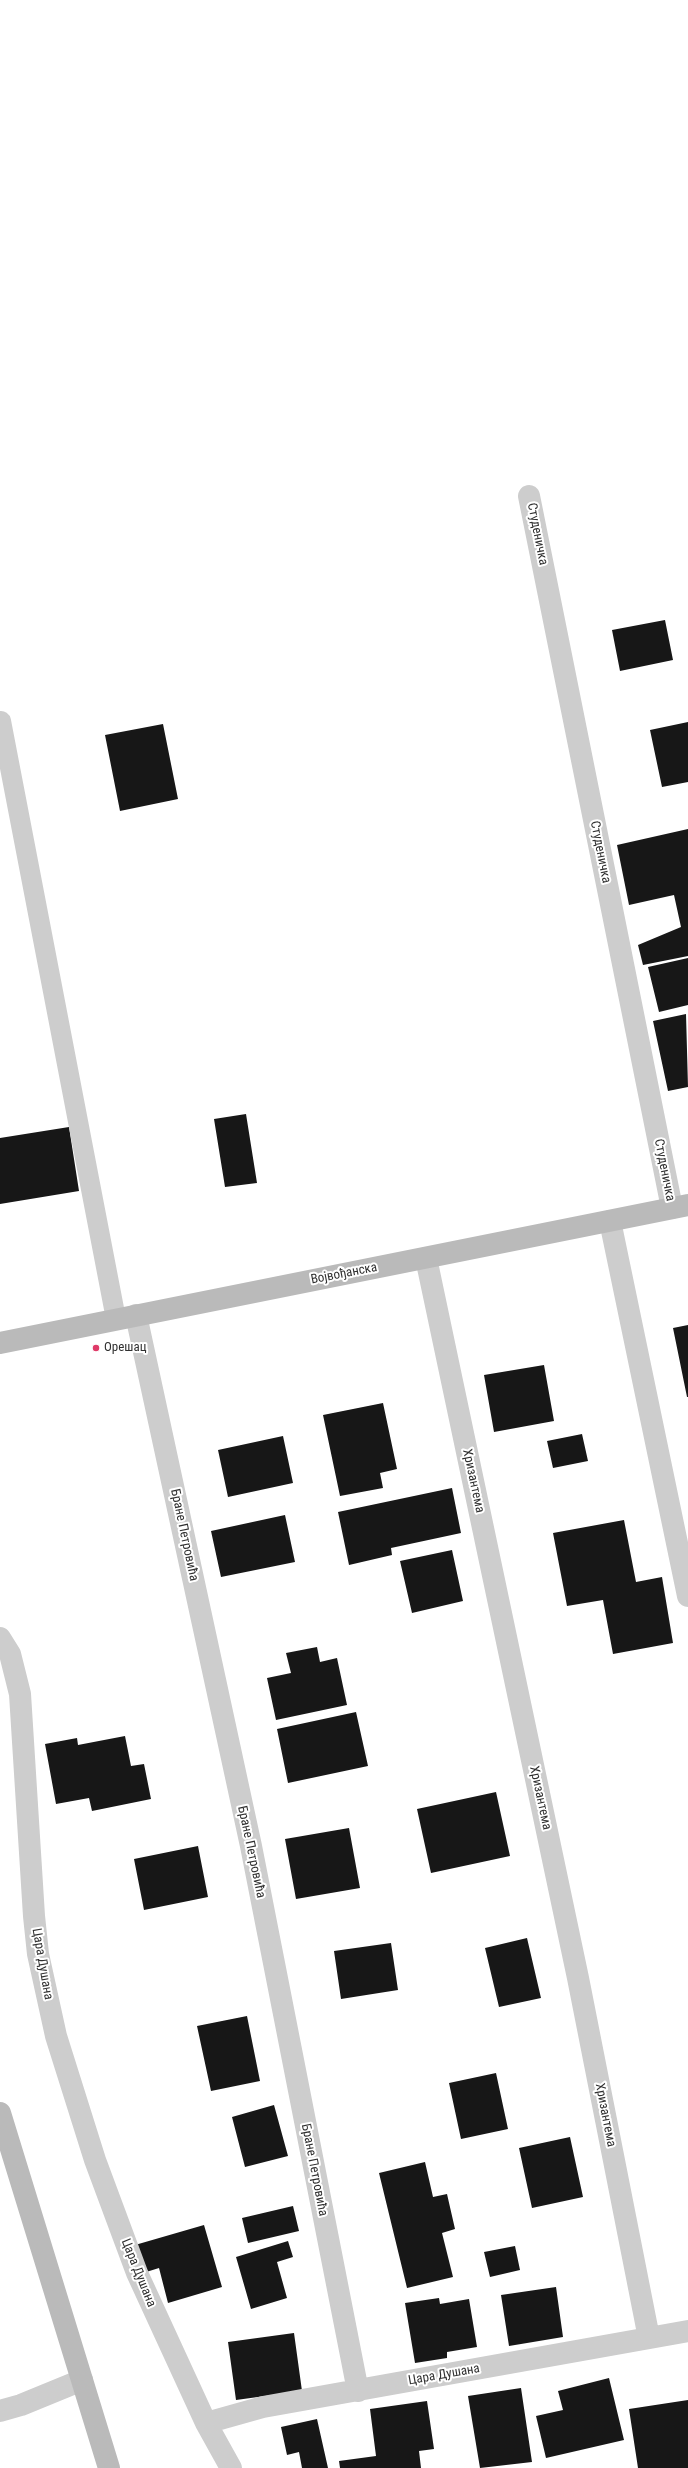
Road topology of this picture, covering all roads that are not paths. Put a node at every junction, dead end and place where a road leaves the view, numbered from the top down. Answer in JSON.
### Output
{"nodes":[{"id":1,"x":529,"y":496,"type":"dead end"},
{"id":2,"x":1,"y":721,"type":"edge"},
{"id":3,"x":680,"y":1206,"type":"edge"},
{"id":4,"x":610,"y":1221,"type":"junction"},
{"id":5,"x":426,"y":1258,"type":"junction"},
{"id":6,"x":126,"y":1317,"type":"junction"},
{"id":7,"x":0,"y":1343,"type":"edge"},
{"id":8,"x":688,"y":1596,"type":"edge"},
{"id":9,"x":0,"y":1638,"type":"edge"},
{"id":10,"x":0,"y":2113,"type":"edge"},
{"id":11,"x":688,"y":2331,"type":"edge"},
{"id":12,"x":649,"y":2338,"type":"junction"},
{"id":13,"x":73,"y":2384,"type":"junction"},
{"id":14,"x":358,"y":2391,"type":"junction"},
{"id":15,"x":0,"y":2411,"type":"edge"},
{"id":16,"x":206,"y":2423,"type":"junction"},
{"id":17,"x":109,"y":2468,"type":"edge"},
{"id":18,"x":231,"y":2468,"type":"edge"}],
"edges":[{"from":1,"to":3,"type":"street","name":"Студеничка"},
{"from":2,"to":6,"type":"lane"},
{"from":3,"to":4,"type":"main road","name":"Војвођанска"},
{"from":4,"to":5,"type":"main road","name":"Војвођанска"},
{"from":4,"to":8,"type":"street"},
{"from":5,"to":6,"type":"main road","name":"Војвођанска"},
{"from":5,"to":12,"type":"street","name":"Хризантема"},
{"from":6,"to":7,"type":"main road","name":"Војвођанска"},
{"from":6,"to":14,"type":"street","name":"Бране Петровића"},
{"from":9,"to":16,"type":"street","name":"Цара Душана"},
{"from":10,"to":13,"type":"main road"},
{"from":11,"to":12,"type":"street","name":"Цара Душана"},
{"from":12,"to":14,"type":"street","name":"Цара Душана"},
{"from":13,"to":15,"type":"street"},
{"from":13,"to":17,"type":"main road"},
{"from":14,"to":16,"type":"street","name":"Цара Душана"},
{"from":16,"to":18,"type":"street"}]}
